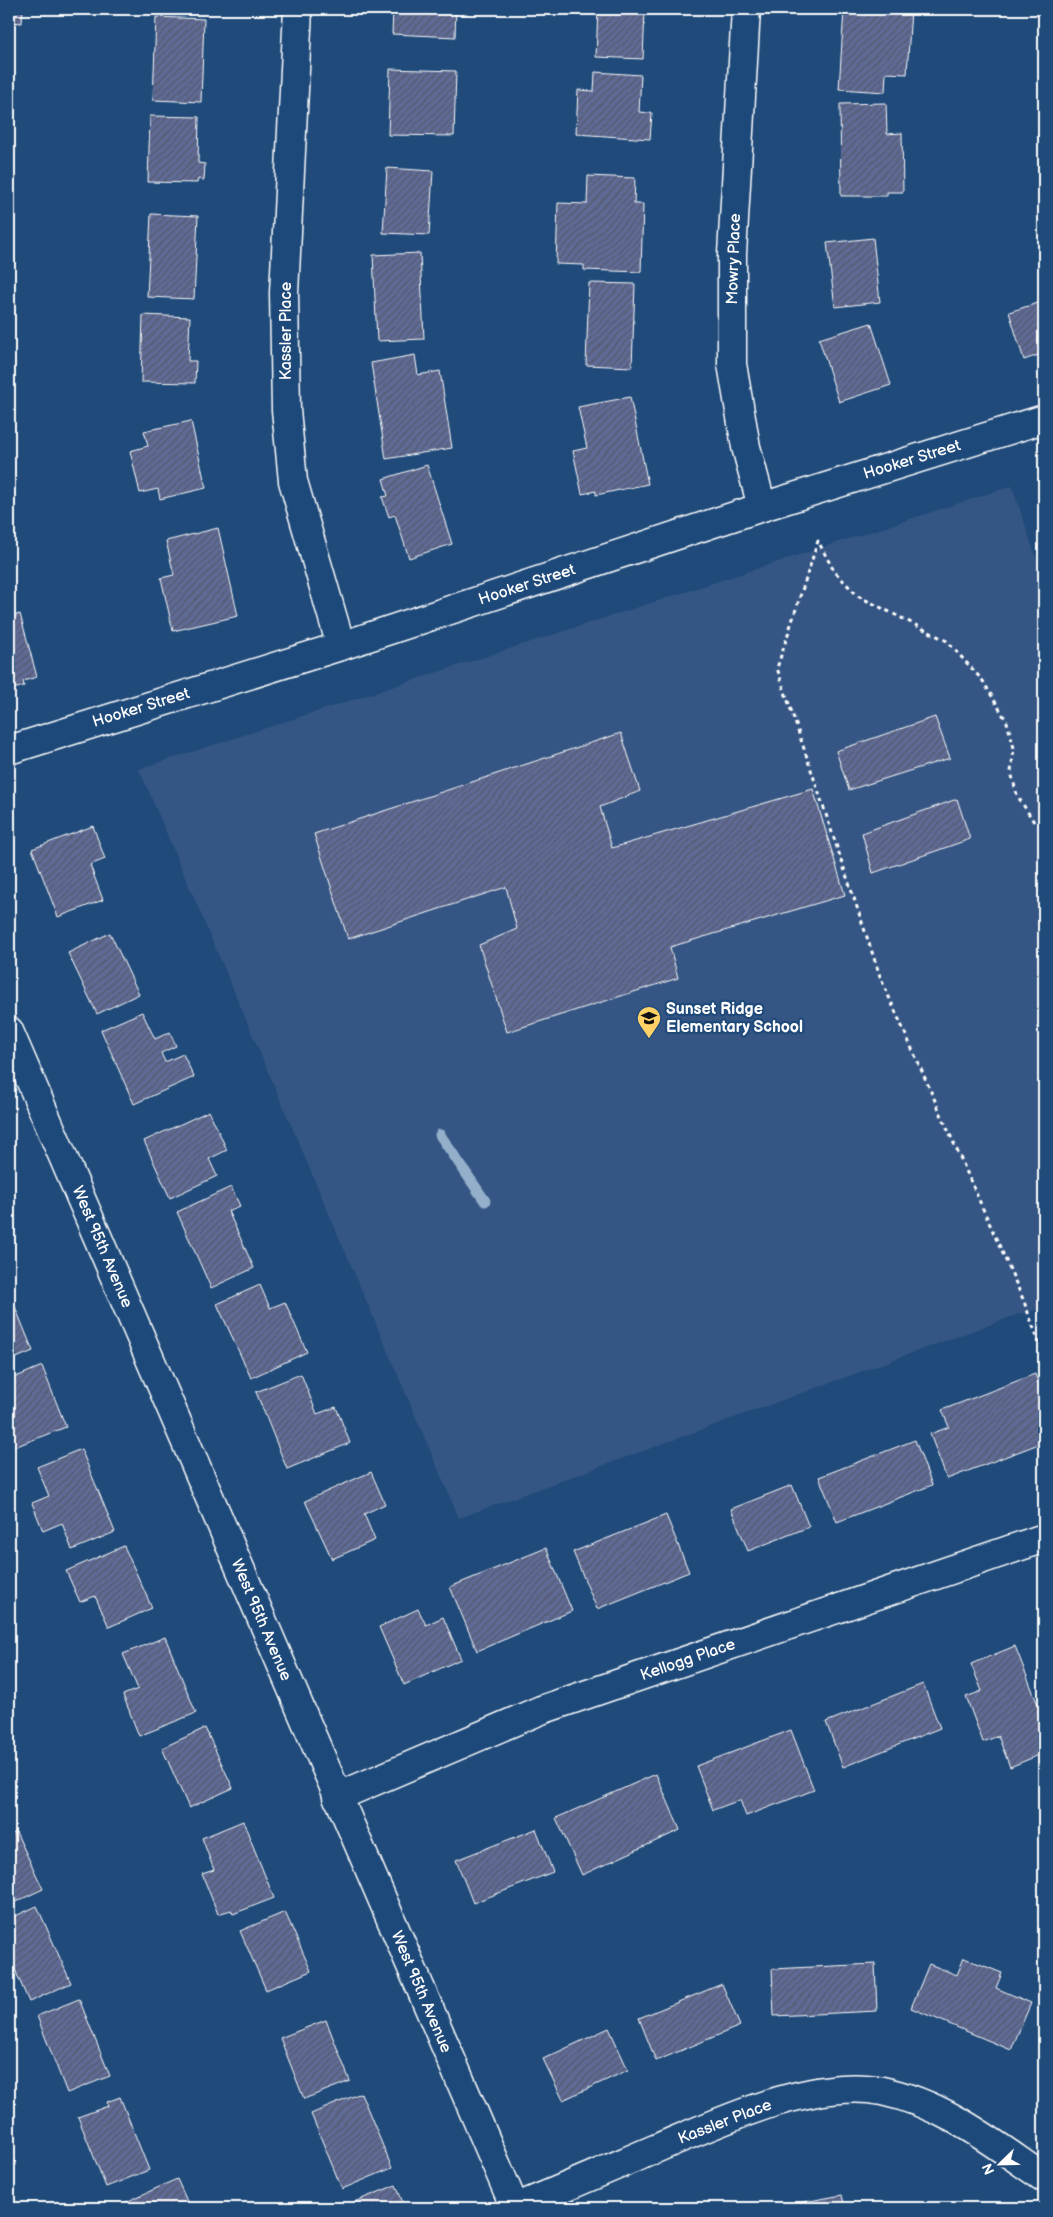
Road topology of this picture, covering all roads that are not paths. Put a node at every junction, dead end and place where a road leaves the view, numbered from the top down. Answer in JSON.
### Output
{"nodes":[{"id":1,"x":298,"y":9,"type":"edge"},
{"id":2,"x":746,"y":9,"type":"edge"},
{"id":3,"x":1044,"y":419,"type":"edge"},
{"id":4,"x":762,"y":507,"type":"junction"},
{"id":5,"x":341,"y":646,"type":"junction"},
{"id":6,"x":9,"y":750,"type":"edge"},
{"id":7,"x":9,"y":1031,"type":"edge"},
{"id":8,"x":1044,"y":1538,"type":"edge"},
{"id":9,"x":337,"y":1797,"type":"junction"},
{"id":10,"x":1044,"y":2178,"type":"edge"},
{"id":11,"x":515,"y":2208,"type":"edge"}],
"edges":[{"from":1,"to":5,"type":"street","name":"Kassler Place"},
{"from":2,"to":4,"type":"street","name":"Mowry Place"},
{"from":3,"to":4,"type":"street","name":"Hooker Street"},
{"from":4,"to":5,"type":"street","name":"Hooker Street"},
{"from":5,"to":6,"type":"street","name":"Hooker Street"},
{"from":7,"to":9,"type":"street","name":"West 95th Avenue"},
{"from":8,"to":9,"type":"street","name":"Kellogg Place"},
{"from":9,"to":11,"type":"street","name":"West 95th Avenue"},
{"from":10,"to":11,"type":"street","name":"Kassler Place"}]}
